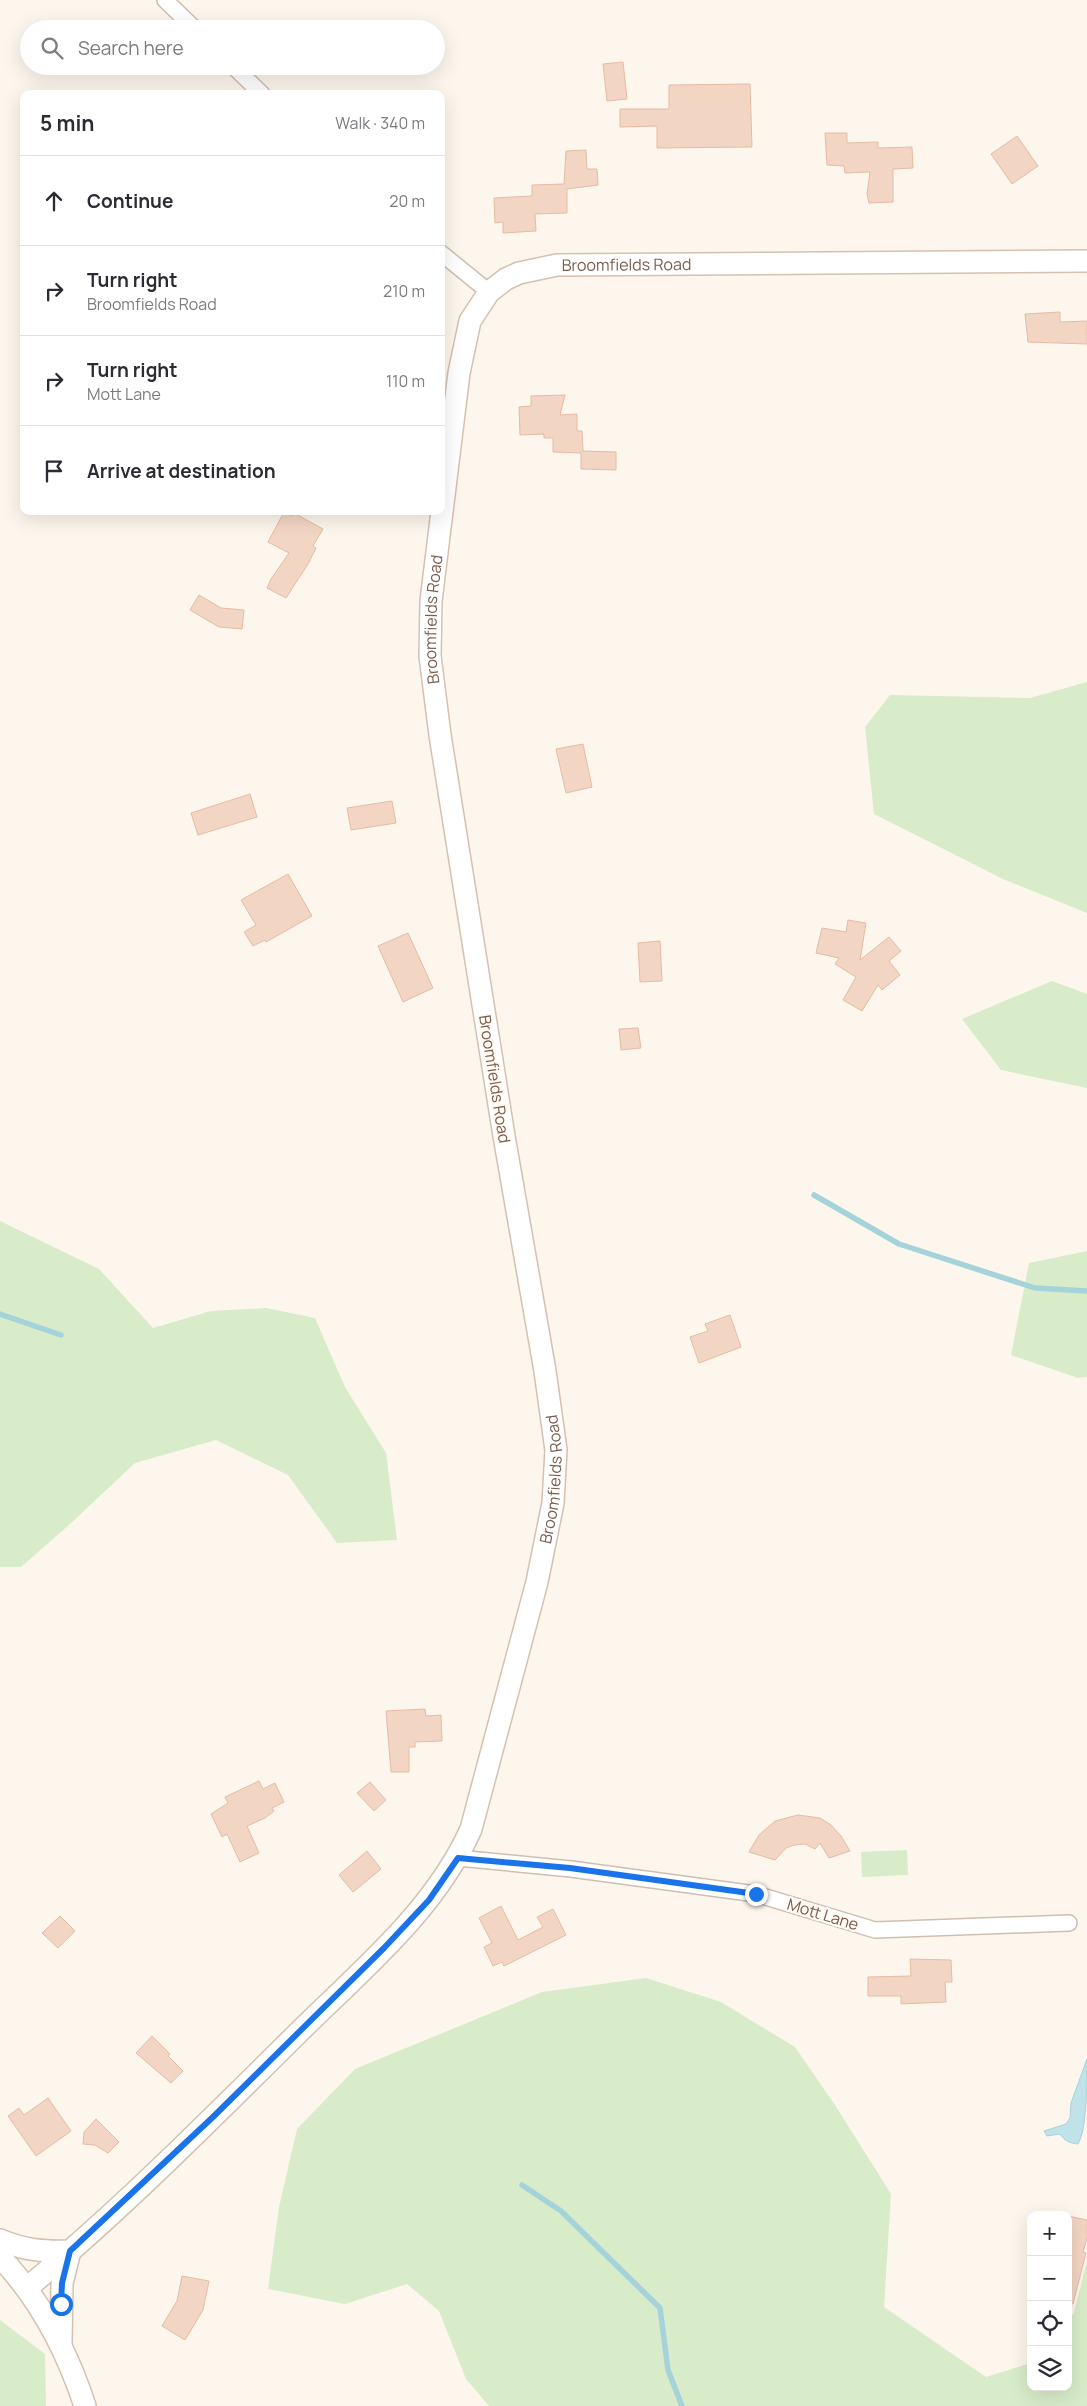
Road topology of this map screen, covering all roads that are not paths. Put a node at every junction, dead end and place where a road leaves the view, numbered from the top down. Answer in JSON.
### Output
{"nodes":[{"id":1,"x":165,"y":0,"type":"edge"},
{"id":2,"x":186,"y":20,"type":"edge"},
{"id":3,"x":242,"y":75,"type":"edge"},
{"id":4,"x":258,"y":90,"type":"edge"},
{"id":5,"x":445,"y":256,"type":"edge"},
{"id":6,"x":1087,"y":261,"type":"edge"},
{"id":7,"x":489,"y":292,"type":"junction"},
{"id":8,"x":445,"y":485,"type":"edge"},
{"id":9,"x":441,"y":515,"type":"edge"},
{"id":10,"x":458,"y":1858,"type":"junction"},
{"id":11,"x":1070,"y":1923,"type":"dead end"},
{"id":12,"x":0,"y":2240,"type":"edge"},
{"id":13,"x":70,"y":2251,"type":"junction"},
{"id":14,"x":0,"y":2257,"type":"edge"},
{"id":15,"x":28,"y":2287,"type":"junction"},
{"id":16,"x":61,"y":2344,"type":"junction"},
{"id":17,"x":85,"y":2406,"type":"edge"}],
"edges":[{"from":1,"to":2,"type":"street"},
{"from":3,"to":4,"type":"street"},
{"from":5,"to":7,"type":"street"},
{"from":6,"to":7,"type":"street","name":"Broomfields Road"},
{"from":7,"to":8,"type":"street","name":"Broomfields Road"},
{"from":9,"to":10,"type":"street","name":"Broomfields Road"},
{"from":10,"to":11,"type":"street","name":"Mott Lane"},
{"from":10,"to":13,"type":"street","name":"Broomfields Road"},
{"from":12,"to":13,"type":"street"},
{"from":13,"to":15,"type":"street","name":"Broomfields Road"},
{"from":13,"to":16,"type":"street"},
{"from":14,"to":15,"type":"street"},
{"from":15,"to":16,"type":"street"},
{"from":16,"to":17,"type":"street"}]}
